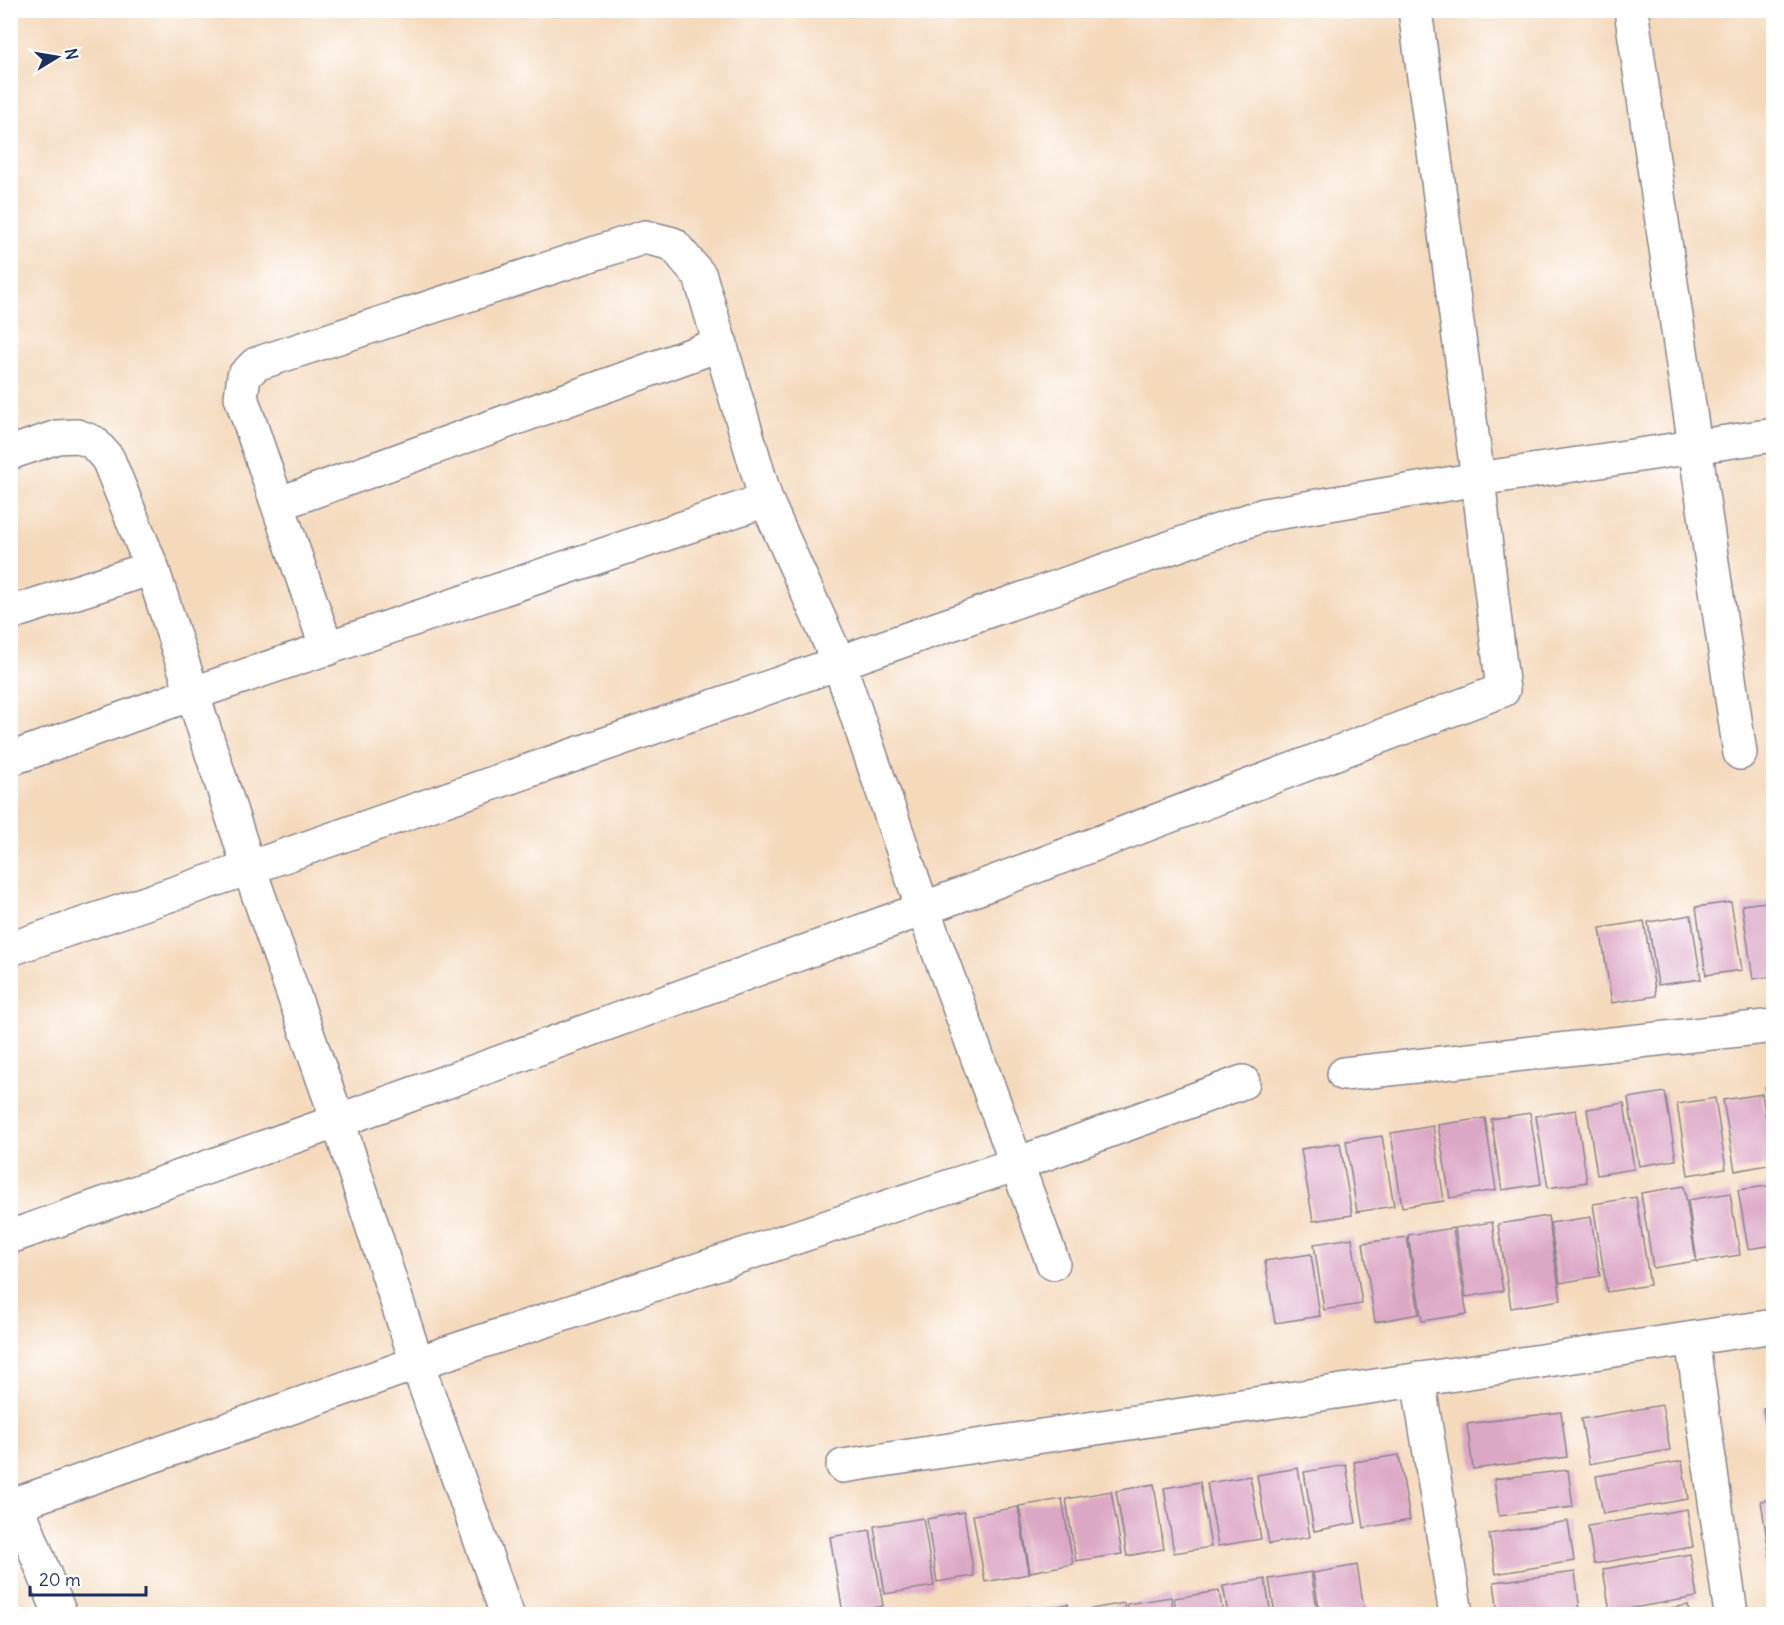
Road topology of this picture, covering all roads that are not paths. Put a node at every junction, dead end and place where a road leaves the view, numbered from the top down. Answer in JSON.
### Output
{"nodes":[{"id":1,"x":1415,"y":10,"type":"edge"},
{"id":2,"x":1631,"y":10,"type":"edge"},
{"id":3,"x":721,"y":344,"type":"junction"},
{"id":4,"x":1773,"y":435,"type":"edge"},
{"id":5,"x":1696,"y":447,"type":"junction"},
{"id":6,"x":10,"y":453,"type":"edge"},
{"id":7,"x":1479,"y":478,"type":"junction"},
{"id":8,"x":765,"y":500,"type":"junction"},
{"id":9,"x":278,"y":504,"type":"junction"},
{"id":10,"x":152,"y":568,"type":"junction"},
{"id":11,"x":10,"y":613,"type":"edge"},
{"id":12,"x":327,"y":649,"type":"junction"},
{"id":13,"x":839,"y":663,"type":"junction"},
{"id":14,"x":194,"y":693,"type":"junction"},
{"id":15,"x":1740,"y":753,"type":"dead end"},
{"id":16,"x":10,"y":759,"type":"edge"},
{"id":17,"x":249,"y":868,"type":"junction"},
{"id":18,"x":923,"y":909,"type":"junction"},
{"id":19,"x":10,"y":949,"type":"edge"},
{"id":20,"x":1773,"y":1026,"type":"edge"},
{"id":21,"x":1344,"y":1074,"type":"dead end"},
{"id":22,"x":1243,"y":1082,"type":"dead end"},
{"id":23,"x":338,"y":1121,"type":"junction"},
{"id":24,"x":1017,"y":1164,"type":"junction"},
{"id":25,"x":10,"y":1237,"type":"edge"},
{"id":26,"x":1053,"y":1263,"type":"dead end"},
{"id":27,"x":1773,"y":1326,"type":"edge"},
{"id":28,"x":1692,"y":1339,"type":"junction"},
{"id":29,"x":417,"y":1363,"type":"junction"},
{"id":30,"x":1418,"y":1379,"type":"junction"},
{"id":31,"x":843,"y":1466,"type":"dead end"},
{"id":32,"x":14,"y":1505,"type":"edge"},
{"id":33,"x":497,"y":1612,"type":"edge"},
{"id":34,"x":60,"y":1614,"type":"edge"},
{"id":35,"x":1456,"y":1614,"type":"edge"},
{"id":36,"x":1731,"y":1614,"type":"edge"}],
"edges":[{"from":1,"to":7,"type":"street"},
{"from":2,"to":5,"type":"street"},
{"from":3,"to":8,"type":"street"},
{"from":3,"to":9,"type":"street"},
{"from":3,"to":9,"type":"street"},
{"from":4,"to":5,"type":"street"},
{"from":5,"to":7,"type":"street"},
{"from":5,"to":15,"type":"street"},
{"from":6,"to":10,"type":"street"},
{"from":7,"to":13,"type":"street"},
{"from":7,"to":18,"type":"street"},
{"from":8,"to":12,"type":"street"},
{"from":8,"to":13,"type":"street"},
{"from":9,"to":12,"type":"street"},
{"from":10,"to":11,"type":"street"},
{"from":10,"to":14,"type":"street"},
{"from":12,"to":14,"type":"street"},
{"from":13,"to":17,"type":"street"},
{"from":13,"to":18,"type":"street"},
{"from":14,"to":16,"type":"street"},
{"from":14,"to":17,"type":"street"},
{"from":17,"to":19,"type":"street"},
{"from":17,"to":23,"type":"street"},
{"from":18,"to":23,"type":"street"},
{"from":18,"to":24,"type":"street"},
{"from":20,"to":21,"type":"street"},
{"from":22,"to":24,"type":"street"},
{"from":23,"to":25,"type":"street"},
{"from":23,"to":29,"type":"street"},
{"from":24,"to":26,"type":"street"},
{"from":24,"to":29,"type":"street"},
{"from":27,"to":28,"type":"street"},
{"from":28,"to":30,"type":"street"},
{"from":28,"to":36,"type":"street"},
{"from":29,"to":32,"type":"street"},
{"from":29,"to":33,"type":"street"},
{"from":30,"to":31,"type":"street"},
{"from":30,"to":35,"type":"street"},
{"from":32,"to":34,"type":"street"}]}
